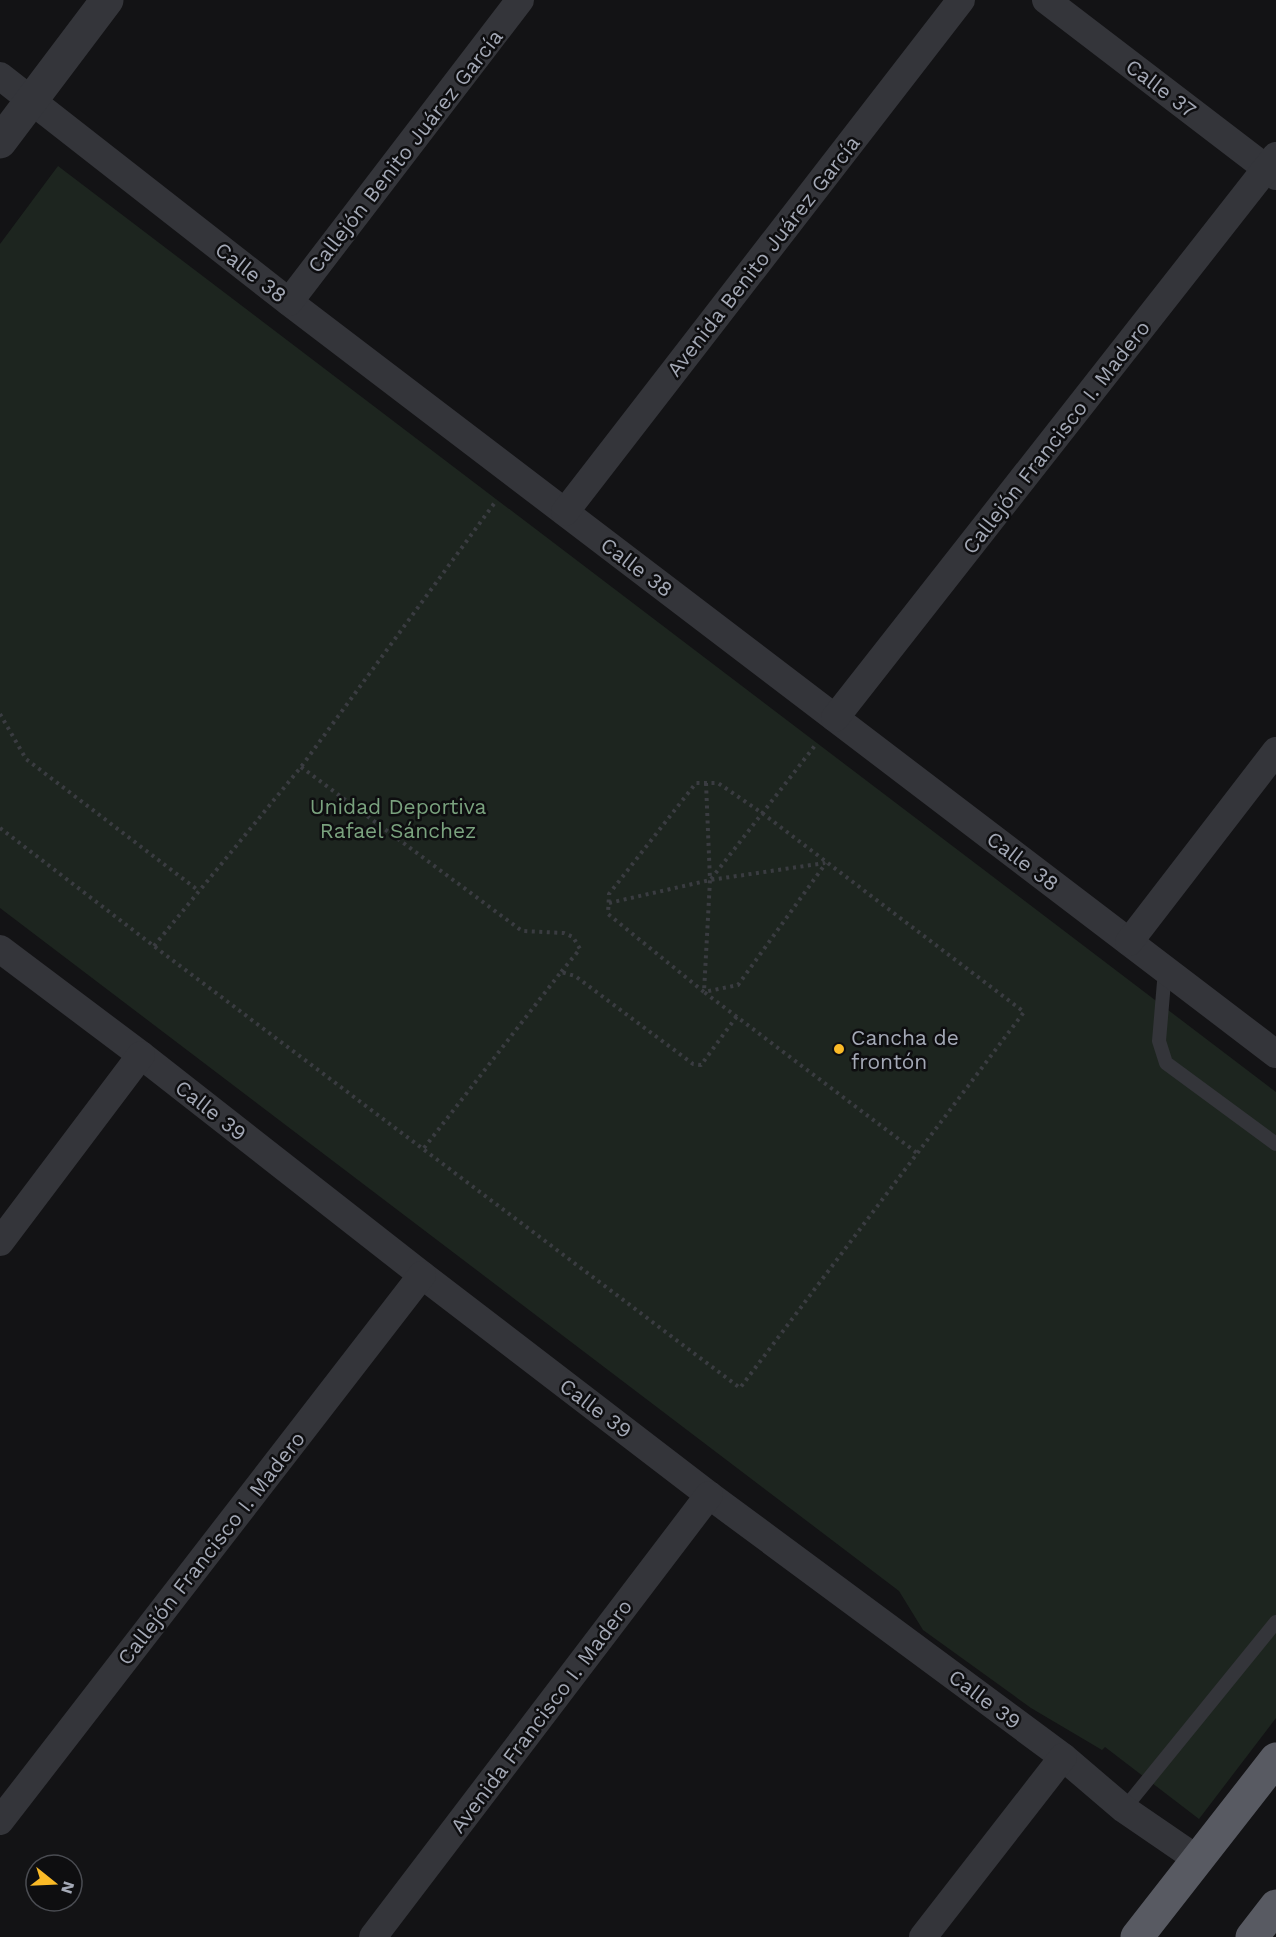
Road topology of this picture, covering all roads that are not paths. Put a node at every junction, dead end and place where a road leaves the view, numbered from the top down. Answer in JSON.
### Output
{"nodes":[{"id":1,"x":107,"y":0,"type":"edge"},
{"id":2,"x":520,"y":0,"type":"edge"},
{"id":3,"x":961,"y":0,"type":"edge"},
{"id":4,"x":1046,"y":0,"type":"edge"},
{"id":5,"x":0,"y":76,"type":"edge"},
{"id":6,"x":32,"y":101,"type":"junction"},
{"id":7,"x":0,"y":142,"type":"edge"},
{"id":8,"x":1273,"y":167,"type":"edge"},
{"id":9,"x":289,"y":302,"type":"junction"},
{"id":10,"x":565,"y":512,"type":"junction"},
{"id":11,"x":835,"y":718,"type":"junction"},
{"id":12,"x":1276,"y":751,"type":"edge"},
{"id":13,"x":1130,"y":942,"type":"junction"},
{"id":14,"x":0,"y":949,"type":"edge"},
{"id":15,"x":1166,"y":970,"type":"junction"},
{"id":16,"x":1276,"y":1054,"type":"edge"},
{"id":17,"x":141,"y":1055,"type":"junction"},
{"id":18,"x":1276,"y":1144,"type":"edge"},
{"id":19,"x":0,"y":1242,"type":"edge"},
{"id":20,"x":422,"y":1275,"type":"junction"},
{"id":21,"x":710,"y":1495,"type":"junction"},
{"id":22,"x":1276,"y":1622,"type":"edge"},
{"id":23,"x":1063,"y":1757,"type":"junction"},
{"id":24,"x":1276,"y":1759,"type":"edge"},
{"id":25,"x":1124,"y":1809,"type":"junction"},
{"id":26,"x":0,"y":1821,"type":"edge"},
{"id":27,"x":1197,"y":1859,"type":"junction"},
{"id":28,"x":373,"y":1937,"type":"edge"},
{"id":29,"x":923,"y":1937,"type":"edge"},
{"id":30,"x":1137,"y":1937,"type":"edge"}],
"edges":[{"from":1,"to":6,"type":"street"},
{"from":2,"to":9,"type":"street","name":"Callejón Benito Juárez García"},
{"from":3,"to":10,"type":"street","name":"Avenida Benito Juárez García"},
{"from":4,"to":8,"type":"street","name":"Calle 37"},
{"from":5,"to":6,"type":"street","name":"Calle 38"},
{"from":6,"to":7,"type":"street"},
{"from":6,"to":9,"type":"street","name":"Calle 38"},
{"from":8,"to":11,"type":"street","name":"Callejón Francisco I. Madero"},
{"from":9,"to":10,"type":"street","name":"Calle 38"},
{"from":10,"to":11,"type":"street","name":"Calle 38"},
{"from":11,"to":13,"type":"street","name":"Calle 38"},
{"from":12,"to":13,"type":"street"},
{"from":13,"to":15,"type":"street","name":"Calle 38"},
{"from":14,"to":17,"type":"street","name":"Calle 39"},
{"from":15,"to":16,"type":"street","name":"Calle 38"},
{"from":15,"to":18,"type":"lane"},
{"from":17,"to":19,"type":"street"},
{"from":17,"to":20,"type":"street","name":"Calle 39"},
{"from":20,"to":21,"type":"street","name":"Calle 39"},
{"from":20,"to":26,"type":"street","name":"Callejón Francisco I. Madero"},
{"from":21,"to":23,"type":"street","name":"Calle 39"},
{"from":21,"to":28,"type":"street","name":"Avenida Francisco I. Madero"},
{"from":22,"to":25,"type":"lane"},
{"from":23,"to":25,"type":"street","name":"Calle 39"},
{"from":23,"to":29,"type":"street"},
{"from":24,"to":27,"type":"highway"},
{"from":25,"to":27,"type":"street","name":"Calle 39"},
{"from":27,"to":30,"type":"highway"}]}
